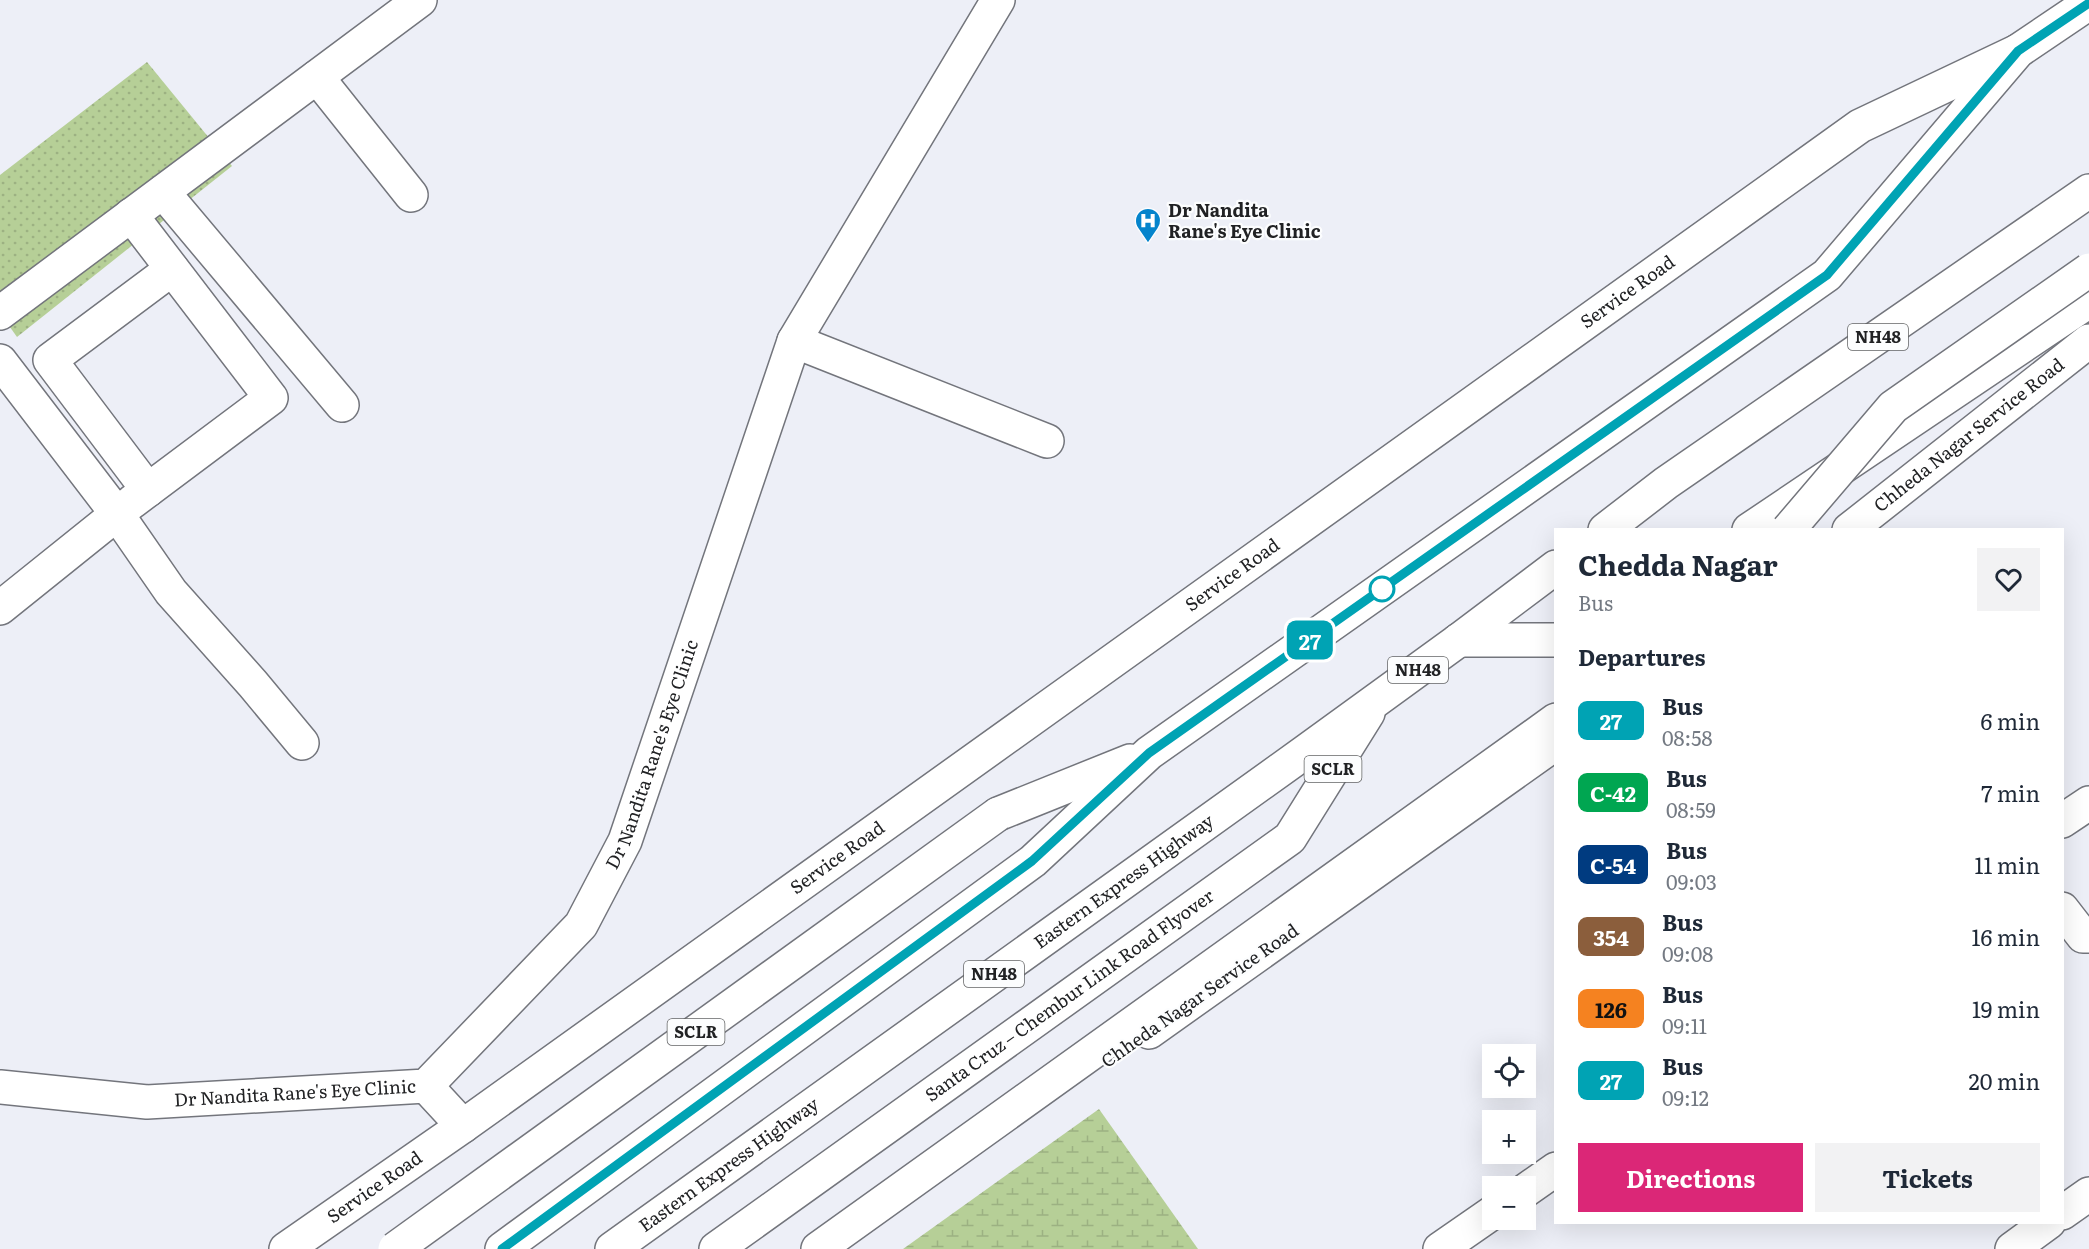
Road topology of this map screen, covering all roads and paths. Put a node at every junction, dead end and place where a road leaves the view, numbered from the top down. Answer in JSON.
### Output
{"nodes":[{"id":1,"x":420,"y":0,"type":"edge"},
{"id":2,"x":998,"y":0,"type":"edge"},
{"id":3,"x":2089,"y":3,"type":"edge"},
{"id":4,"x":2018,"y":51,"type":"junction"},
{"id":5,"x":317,"y":77,"type":"junction"},
{"id":6,"x":2089,"y":191,"type":"edge"},
{"id":7,"x":163,"y":192,"type":"junction"},
{"id":8,"x":411,"y":195,"type":"dead end"},
{"id":9,"x":131,"y":215,"type":"junction"},
{"id":10,"x":172,"y":269,"type":"junction"},
{"id":11,"x":2089,"y":270,"type":"edge"},
{"id":12,"x":2089,"y":301,"type":"edge"},
{"id":13,"x":0,"y":313,"type":"edge"},
{"id":14,"x":795,"y":341,"type":"junction"},
{"id":15,"x":2089,"y":341,"type":"edge"},
{"id":16,"x":4,"y":377,"type":"edge"},
{"id":17,"x":342,"y":405,"type":"dead end"},
{"id":18,"x":1047,"y":441,"type":"dead end"},
{"id":19,"x":148,"y":490,"type":"junction"},
{"id":20,"x":117,"y":514,"type":"junction"},
{"id":21,"x":1608,"y":528,"type":"edge"},
{"id":22,"x":1752,"y":528,"type":"edge"},
{"id":23,"x":1790,"y":528,"type":"edge"},
{"id":24,"x":1852,"y":528,"type":"edge"},
{"id":25,"x":1554,"y":569,"type":"edge"},
{"id":26,"x":0,"y":608,"type":"edge"},
{"id":27,"x":1459,"y":640,"type":"junction"},
{"id":28,"x":1554,"y":640,"type":"edge"},
{"id":29,"x":1376,"y":700,"type":"junction"},
{"id":30,"x":1554,"y":721,"type":"edge"},
{"id":31,"x":302,"y":743,"type":"dead end"},
{"id":32,"x":1554,"y":744,"type":"edge"},
{"id":33,"x":1149,"y":753,"type":"junction"},
{"id":34,"x":2089,"y":803,"type":"edge"},
{"id":35,"x":2064,"y":820,"type":"edge"},
{"id":36,"x":2064,"y":912,"type":"edge"},
{"id":37,"x":2089,"y":936,"type":"edge"},
{"id":38,"x":426,"y":1086,"type":"junction"},
{"id":39,"x":0,"y":1087,"type":"edge"},
{"id":40,"x":463,"y":1126,"type":"junction"},
{"id":41,"x":1554,"y":1170,"type":"edge"},
{"id":42,"x":1536,"y":1183,"type":"edge"},
{"id":43,"x":2089,"y":1194,"type":"edge"},
{"id":44,"x":2064,"y":1212,"type":"edge"},
{"id":45,"x":1482,"y":1220,"type":"edge"},
{"id":46,"x":2046,"y":1224,"type":"edge"},
{"id":47,"x":286,"y":1249,"type":"edge"},
{"id":48,"x":394,"y":1249,"type":"edge"},
{"id":49,"x":502,"y":1249,"type":"edge"},
{"id":50,"x":612,"y":1249,"type":"edge"},
{"id":51,"x":716,"y":1249,"type":"edge"},
{"id":52,"x":819,"y":1249,"type":"edge"},
{"id":53,"x":844,"y":1249,"type":"edge"},
{"id":54,"x":1440,"y":1249,"type":"edge"},
{"id":55,"x":2012,"y":1249,"type":"edge"}],
"edges":[{"from":1,"to":5,"type":"main road"},
{"from":2,"to":14,"type":"main road","name":"Dr Nandita Rane's Eye Clinic"},
{"from":3,"to":4,"type":"main road"},
{"from":4,"to":33,"type":"main road"},
{"from":4,"to":40,"type":"main road","name":"Service Road"},
{"from":5,"to":7,"type":"main road"},
{"from":5,"to":8,"type":"main road"},
{"from":6,"to":21,"type":"main road","number":"NH48"},
{"from":7,"to":9,"type":"main road"},
{"from":7,"to":17,"type":"main road"},
{"from":9,"to":10,"type":"main road"},
{"from":9,"to":13,"type":"main road"},
{"from":10,"to":19,"type":"main road"},
{"from":10,"to":19,"type":"main road"},
{"from":11,"to":23,"type":"main road","bridge":true},
{"from":12,"to":22,"type":"main road"},
{"from":14,"to":18,"type":"main road"},
{"from":14,"to":38,"type":"main road","name":"Dr Nandita Rane's Eye Clinic"},
{"from":15,"to":24,"type":"main road","name":"Chheda Nagar Service Road"},
{"from":16,"to":20,"type":"main road"},
{"from":19,"to":20,"type":"main road"},
{"from":20,"to":26,"type":"main road"},
{"from":20,"to":31,"type":"main road"},
{"from":25,"to":27,"type":"main road","number":"NH48"},
{"from":27,"to":28,"type":"main road"},
{"from":27,"to":29,"type":"main road","name":"Eastern Express Highway","number":"NH48"},
{"from":29,"to":50,"type":"main road","name":"Eastern Express Highway","number":"NH48"},
{"from":29,"to":51,"type":"main road","name":"Santa Cruz – Chembur Link Road Flyover","number":"SCLR"},
{"from":30,"to":52,"type":"main road"},
{"from":32,"to":53,"type":"main road","name":"Chheda Nagar Service Road"},
{"from":33,"to":48,"type":"main road","number":"SCLR","bridge":true},
{"from":33,"to":49,"type":"main road"},
{"from":34,"to":35,"type":"main road"},
{"from":36,"to":37,"type":"main road"},
{"from":38,"to":39,"type":"main road","name":"Dr Nandita Rane's Eye Clinic"},
{"from":38,"to":40,"type":"main road"},
{"from":40,"to":47,"type":"main road","name":"Service Road"},
{"from":41,"to":42,"type":"main road"},
{"from":43,"to":44,"type":"main road"},
{"from":45,"to":54,"type":"main road"},
{"from":46,"to":55,"type":"main road"}]}
